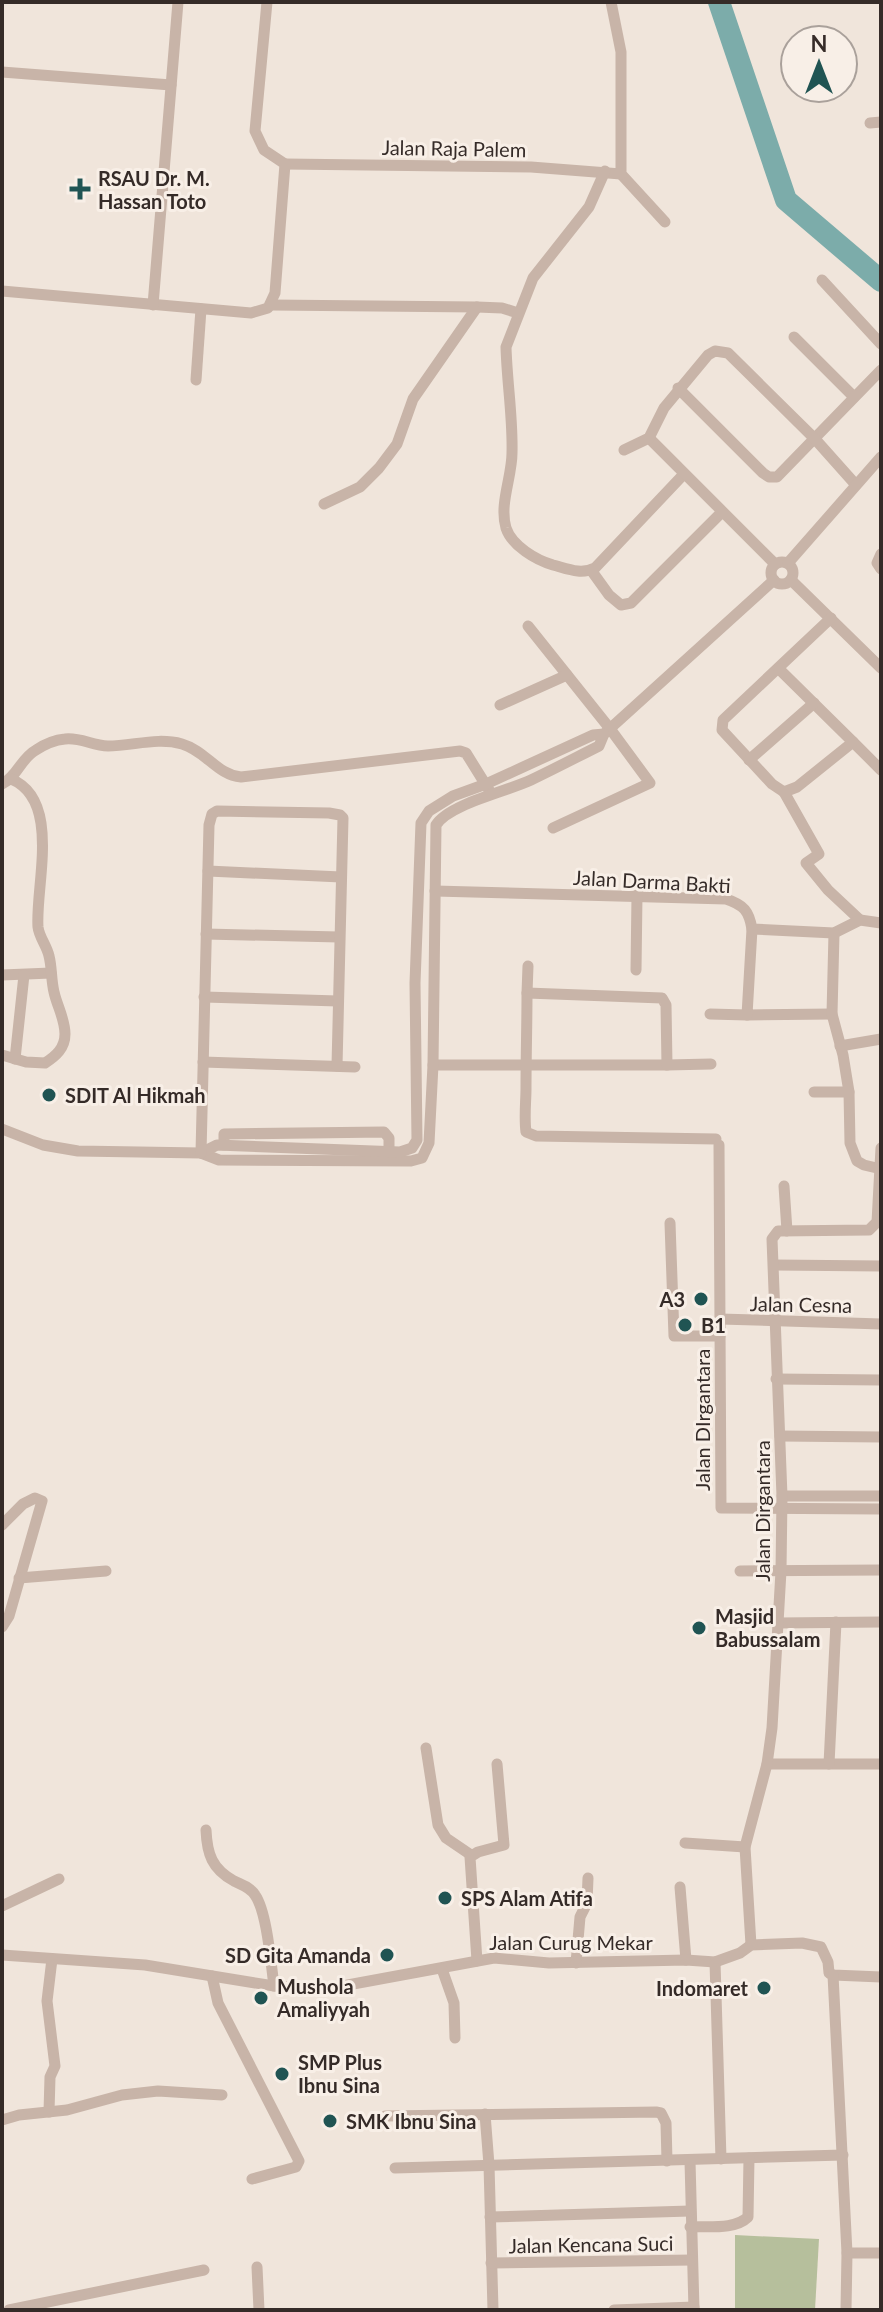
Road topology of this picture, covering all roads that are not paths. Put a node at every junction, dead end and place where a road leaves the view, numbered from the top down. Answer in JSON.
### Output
{"nodes":[{"id":1,"x":178,"y":2,"type":"edge"},
{"id":2,"x":267,"y":2,"type":"edge"},
{"id":3,"x":611,"y":2,"type":"edge"},
{"id":4,"x":2,"y":72,"type":"edge"},
{"id":5,"x":171,"y":85,"type":"junction"},
{"id":6,"x":285,"y":164,"type":"junction"},
{"id":7,"x":605,"y":171,"type":"junction"},
{"id":8,"x":621,"y":174,"type":"junction"},
{"id":9,"x":665,"y":222,"type":"dead end"},
{"id":10,"x":822,"y":280,"type":"dead end"},
{"id":11,"x":2,"y":291,"type":"edge"},
{"id":12,"x":153,"y":305,"type":"junction"},
{"id":13,"x":271,"y":305,"type":"junction"},
{"id":14,"x":477,"y":307,"type":"junction"},
{"id":15,"x":201,"y":309,"type":"junction"},
{"id":16,"x":518,"y":313,"type":"junction"},
{"id":17,"x":794,"y":337,"type":"dead end"},
{"id":18,"x":881,"y":344,"type":"edge"},
{"id":19,"x":881,"y":370,"type":"edge"},
{"id":20,"x":196,"y":380,"type":"dead end"},
{"id":21,"x":678,"y":388,"type":"junction"},
{"id":22,"x":854,"y":397,"type":"junction"},
{"id":23,"x":649,"y":438,"type":"junction"},
{"id":24,"x":815,"y":439,"type":"junction"},
{"id":25,"x":624,"y":450,"type":"dead end"},
{"id":26,"x":881,"y":457,"type":"edge"},
{"id":27,"x":683,"y":475,"type":"junction"},
{"id":28,"x":856,"y":485,"type":"junction"},
{"id":29,"x":324,"y":504,"type":"dead end"},
{"id":30,"x":722,"y":512,"type":"junction"},
{"id":31,"x":881,"y":554,"type":"edge"},
{"id":32,"x":788,"y":563,"type":"junction"},
{"id":33,"x":775,"y":564,"type":"junction"},
{"id":34,"x":881,"y":569,"type":"edge"},
{"id":35,"x":591,"y":570,"type":"junction"},
{"id":36,"x":774,"y":580,"type":"junction"},
{"id":37,"x":791,"y":580,"type":"junction"},
{"id":38,"x":831,"y":618,"type":"junction"},
{"id":39,"x":528,"y":626,"type":"dead end"},
{"id":40,"x":881,"y":668,"type":"edge"},
{"id":41,"x":779,"y":669,"type":"junction"},
{"id":42,"x":567,"y":675,"type":"junction"},
{"id":43,"x":814,"y":703,"type":"junction"},
{"id":44,"x":500,"y":705,"type":"dead end"},
{"id":45,"x":608,"y":732,"type":"junction"},
{"id":46,"x":853,"y":742,"type":"junction"},
{"id":47,"x":749,"y":760,"type":"junction"},
{"id":48,"x":881,"y":770,"type":"edge"},
{"id":49,"x":6,"y":782,"type":"edge"},
{"id":50,"x":486,"y":784,"type":"junction"},
{"id":51,"x":784,"y":792,"type":"junction"},
{"id":52,"x":491,"y":797,"type":"junction"},
{"id":53,"x":553,"y":828,"type":"dead end"},
{"id":54,"x":208,"y":871,"type":"junction"},
{"id":55,"x":341,"y":877,"type":"junction"},
{"id":56,"x":435,"y":891,"type":"junction"},
{"id":57,"x":637,"y":895,"type":"junction"},
{"id":58,"x":860,"y":920,"type":"junction"},
{"id":59,"x":879,"y":925,"type":"edge"},
{"id":60,"x":752,"y":929,"type":"junction"},
{"id":61,"x":834,"y":933,"type":"junction"},
{"id":62,"x":206,"y":934,"type":"junction"},
{"id":63,"x":339,"y":937,"type":"junction"},
{"id":64,"x":528,"y":966,"type":"dead end"},
{"id":65,"x":636,"y":970,"type":"dead end"},
{"id":66,"x":51,"y":973,"type":"junction"},
{"id":67,"x":2,"y":975,"type":"edge"},
{"id":68,"x":24,"y":975,"type":"junction"},
{"id":69,"x":415,"y":983,"type":"junction"},
{"id":70,"x":434,"y":983,"type":"junction"},
{"id":71,"x":527,"y":993,"type":"junction"},
{"id":72,"x":204,"y":997,"type":"junction"},
{"id":73,"x":338,"y":1001,"type":"junction"},
{"id":74,"x":710,"y":1014,"type":"dead end"},
{"id":75,"x":832,"y":1014,"type":"junction"},
{"id":76,"x":747,"y":1015,"type":"junction"},
{"id":77,"x":881,"y":1039,"type":"edge"},
{"id":78,"x":840,"y":1046,"type":"junction"},
{"id":79,"x":2,"y":1055,"type":"edge"},
{"id":80,"x":15,"y":1059,"type":"junction"},
{"id":81,"x":203,"y":1062,"type":"junction"},
{"id":82,"x":711,"y":1064,"type":"dead end"},
{"id":83,"x":433,"y":1065,"type":"junction"},
{"id":84,"x":526,"y":1065,"type":"junction"},
{"id":85,"x":667,"y":1065,"type":"junction"},
{"id":86,"x":337,"y":1066,"type":"junction"},
{"id":87,"x":355,"y":1067,"type":"dead end"},
{"id":88,"x":814,"y":1092,"type":"dead end"},
{"id":89,"x":849,"y":1092,"type":"junction"},
{"id":90,"x":2,"y":1129,"type":"edge"},
{"id":91,"x":224,"y":1145,"type":"junction"},
{"id":92,"x":881,"y":1148,"type":"edge"},
{"id":93,"x":389,"y":1150,"type":"junction"},
{"id":94,"x":201,"y":1153,"type":"junction"},
{"id":95,"x":880,"y":1169,"type":"edge"},
{"id":96,"x":784,"y":1186,"type":"dead end"},
{"id":97,"x":670,"y":1223,"type":"dead end"},
{"id":98,"x":787,"y":1231,"type":"junction"},
{"id":99,"x":774,"y":1265,"type":"junction"},
{"id":100,"x":881,"y":1266,"type":"edge"},
{"id":101,"x":720,"y":1319,"type":"junction"},
{"id":102,"x":775,"y":1322,"type":"junction"},
{"id":103,"x":881,"y":1324,"type":"edge"},
{"id":104,"x":720,"y":1336,"type":"junction"},
{"id":105,"x":776,"y":1379,"type":"junction"},
{"id":106,"x":881,"y":1380,"type":"edge"},
{"id":107,"x":780,"y":1436,"type":"junction"},
{"id":108,"x":881,"y":1437,"type":"edge"},
{"id":109,"x":881,"y":1496,"type":"edge"},
{"id":110,"x":782,"y":1502,"type":"junction"},
{"id":111,"x":881,"y":1509,"type":"edge"},
{"id":112,"x":2,"y":1525,"type":"edge"},
{"id":113,"x":881,"y":1570,"type":"edge"},
{"id":114,"x":106,"y":1571,"type":"dead end"},
{"id":115,"x":740,"y":1571,"type":"dead end"},
{"id":116,"x":781,"y":1571,"type":"junction"},
{"id":117,"x":19,"y":1578,"type":"junction"},
{"id":118,"x":836,"y":1622,"type":"junction"},
{"id":119,"x":881,"y":1622,"type":"edge"},
{"id":120,"x":778,"y":1623,"type":"junction"},
{"id":121,"x":2,"y":1627,"type":"edge"},
{"id":122,"x":426,"y":1748,"type":"dead end"},
{"id":123,"x":497,"y":1764,"type":"dead end"},
{"id":124,"x":767,"y":1764,"type":"junction"},
{"id":125,"x":829,"y":1764,"type":"junction"},
{"id":126,"x":881,"y":1764,"type":"edge"},
{"id":127,"x":206,"y":1830,"type":"dead end"},
{"id":128,"x":685,"y":1843,"type":"dead end"},
{"id":129,"x":745,"y":1847,"type":"junction"},
{"id":130,"x":471,"y":1855,"type":"junction"},
{"id":131,"x":588,"y":1878,"type":"dead end"},
{"id":132,"x":59,"y":1879,"type":"dead end"},
{"id":133,"x":680,"y":1887,"type":"dead end"},
{"id":134,"x":2,"y":1906,"type":"edge"},
{"id":135,"x":751,"y":1945,"type":"junction"},
{"id":136,"x":2,"y":1955,"type":"edge"},
{"id":137,"x":52,"y":1959,"type":"junction"},
{"id":138,"x":686,"y":1960,"type":"junction"},
{"id":139,"x":477,"y":1961,"type":"junction"},
{"id":140,"x":715,"y":1962,"type":"junction"},
{"id":141,"x":576,"y":1963,"type":"junction"},
{"id":142,"x":442,"y":1969,"type":"junction"},
{"id":143,"x":833,"y":1975,"type":"junction"},
{"id":144,"x":212,"y":1976,"type":"junction"},
{"id":145,"x":881,"y":1977,"type":"edge"},
{"id":146,"x":274,"y":1986,"type":"junction"},
{"id":147,"x":455,"y":2038,"type":"dead end"},
{"id":148,"x":222,"y":2095,"type":"dead end"},
{"id":149,"x":49,"y":2112,"type":"junction"},
{"id":150,"x":485,"y":2114,"type":"junction"},
{"id":151,"x":385,"y":2116,"type":"dead end"},
{"id":152,"x":2,"y":2120,"type":"edge"},
{"id":153,"x":843,"y":2155,"type":"junction"},
{"id":154,"x":749,"y":2158,"type":"junction"},
{"id":155,"x":721,"y":2159,"type":"junction"},
{"id":156,"x":667,"y":2161,"type":"junction"},
{"id":157,"x":690,"y":2161,"type":"junction"},
{"id":158,"x":489,"y":2165,"type":"junction"},
{"id":159,"x":395,"y":2168,"type":"dead end"},
{"id":160,"x":252,"y":2179,"type":"dead end"},
{"id":161,"x":690,"y":2211,"type":"junction"},
{"id":162,"x":490,"y":2217,"type":"junction"},
{"id":163,"x":690,"y":2227,"type":"junction"},
{"id":164,"x":847,"y":2253,"type":"junction"},
{"id":165,"x":881,"y":2253,"type":"edge"},
{"id":166,"x":692,"y":2260,"type":"junction"},
{"id":167,"x":491,"y":2263,"type":"junction"},
{"id":168,"x":257,"y":2267,"type":"dead end"},
{"id":169,"x":204,"y":2270,"type":"dead end"},
{"id":170,"x":694,"y":2308,"type":"edge"},
{"id":171,"x":15,"y":2309,"type":"edge"},
{"id":172,"x":259,"y":2310,"type":"edge"},
{"id":173,"x":493,"y":2310,"type":"edge"},
{"id":174,"x":614,"y":2310,"type":"edge"},
{"id":175,"x":846,"y":2310,"type":"edge"}],
"edges":[{"from":1,"to":5,"type":"street"},
{"from":2,"to":6,"type":"street"},
{"from":3,"to":8,"type":"street"},
{"from":4,"to":5,"type":"street"},
{"from":5,"to":12,"type":"street"},
{"from":6,"to":7,"type":"street","name":"Jalan Raja Palem"},
{"from":6,"to":13,"type":"street"},
{"from":7,"to":8,"type":"street","name":"Jalan Raja Palem"},
{"from":7,"to":16,"type":"street"},
{"from":8,"to":9,"type":"street"},
{"from":10,"to":18,"type":"street"},
{"from":11,"to":12,"type":"street"},
{"from":12,"to":15,"type":"street"},
{"from":13,"to":14,"type":"street"},
{"from":13,"to":15,"type":"street"},
{"from":14,"to":16,"type":"street"},
{"from":14,"to":29,"type":"street"},
{"from":15,"to":20,"type":"street"},
{"from":16,"to":35,"type":"street"},
{"from":17,"to":22,"type":"street"},
{"from":19,"to":22,"type":"street"},
{"from":21,"to":23,"type":"street"},
{"from":21,"to":24,"type":"street"},
{"from":21,"to":24,"type":"street"},
{"from":22,"to":24,"type":"street"},
{"from":23,"to":25,"type":"street"},
{"from":23,"to":27,"type":"street"},
{"from":24,"to":28,"type":"street"},
{"from":26,"to":28,"type":"street"},
{"from":27,"to":30,"type":"street"},
{"from":27,"to":35,"type":"street"},
{"from":28,"to":32,"type":"street"},
{"from":30,"to":33,"type":"street"},
{"from":30,"to":35,"type":"street"},
{"from":31,"to":34,"type":"street"},
{"from":32,"to":33,"type":"street"},
{"from":32,"to":37,"type":"street"},
{"from":33,"to":36,"type":"street"},
{"from":36,"to":37,"type":"street"},
{"from":36,"to":45,"type":"street"},
{"from":37,"to":38,"type":"street"},
{"from":38,"to":40,"type":"street"},
{"from":38,"to":41,"type":"street"},
{"from":39,"to":42,"type":"street"},
{"from":41,"to":43,"type":"street"},
{"from":41,"to":47,"type":"street"},
{"from":42,"to":44,"type":"street"},
{"from":42,"to":45,"type":"street"},
{"from":43,"to":46,"type":"street"},
{"from":43,"to":47,"type":"street"},
{"from":45,"to":50,"type":"street"},
{"from":45,"to":52,"type":"street"},
{"from":45,"to":53,"type":"street"},
{"from":46,"to":48,"type":"street"},
{"from":46,"to":51,"type":"street"},
{"from":47,"to":51,"type":"street"},
{"from":49,"to":50,"type":"street"},
{"from":49,"to":66,"type":"street"},
{"from":50,"to":52,"type":"street"},
{"from":50,"to":69,"type":"street"},
{"from":51,"to":58,"type":"street"},
{"from":52,"to":56,"type":"street"},
{"from":54,"to":55,"type":"street"},
{"from":54,"to":55,"type":"street"},
{"from":54,"to":62,"type":"street"},
{"from":55,"to":63,"type":"street"},
{"from":56,"to":57,"type":"street","name":"Jalan Darma Bakti"},
{"from":56,"to":70,"type":"street"},
{"from":57,"to":60,"type":"street","name":"Jalan Darma Bakti"},
{"from":57,"to":65,"type":"street"},
{"from":58,"to":59,"type":"street"},
{"from":58,"to":61,"type":"street"},
{"from":60,"to":61,"type":"street"},
{"from":60,"to":76,"type":"street"},
{"from":61,"to":75,"type":"street"},
{"from":62,"to":63,"type":"street"},
{"from":62,"to":72,"type":"street"},
{"from":63,"to":73,"type":"street"},
{"from":64,"to":71,"type":"street"},
{"from":66,"to":68,"type":"street"},
{"from":66,"to":80,"type":"street"},
{"from":67,"to":68,"type":"street"},
{"from":68,"to":80,"type":"street"},
{"from":69,"to":70,"type":"street"},
{"from":69,"to":93,"type":"street"},
{"from":70,"to":83,"type":"street"},
{"from":71,"to":84,"type":"street"},
{"from":71,"to":85,"type":"street"},
{"from":72,"to":73,"type":"street"},
{"from":72,"to":81,"type":"street"},
{"from":73,"to":86,"type":"street"},
{"from":74,"to":76,"type":"street"},
{"from":75,"to":76,"type":"street"},
{"from":75,"to":78,"type":"street"},
{"from":77,"to":78,"type":"street"},
{"from":78,"to":89,"type":"street"},
{"from":79,"to":80,"type":"street"},
{"from":81,"to":86,"type":"street"},
{"from":81,"to":94,"type":"street"},
{"from":82,"to":85,"type":"street"},
{"from":83,"to":84,"type":"street"},
{"from":83,"to":94,"type":"street"},
{"from":84,"to":85,"type":"street"},
{"from":84,"to":101,"type":"street","name":"Jalan DIrgantara"},
{"from":86,"to":87,"type":"street"},
{"from":88,"to":89,"type":"street"},
{"from":89,"to":95,"type":"street"},
{"from":90,"to":94,"type":"street"},
{"from":91,"to":93,"type":"street"},
{"from":91,"to":93,"type":"street"},
{"from":91,"to":94,"type":"street"},
{"from":92,"to":95,"type":"street"},
{"from":95,"to":98,"type":"street"},
{"from":96,"to":98,"type":"street"},
{"from":97,"to":104,"type":"street"},
{"from":98,"to":99,"type":"street"},
{"from":99,"to":100,"type":"street"},
{"from":99,"to":102,"type":"street","name":"Jalan Dirgantara"},
{"from":101,"to":102,"type":"street","name":"Jalan Cesna"},
{"from":101,"to":104,"type":"street","name":"Jalan DIrgantara"},
{"from":102,"to":103,"type":"street","name":"Jalan Cesna"},
{"from":102,"to":105,"type":"street","name":"Jalan Dirgantara"},
{"from":104,"to":110,"type":"street","name":"Jalan DIrgantara"},
{"from":105,"to":106,"type":"street"},
{"from":105,"to":107,"type":"street","name":"Jalan Dirgantara"},
{"from":107,"to":108,"type":"street"},
{"from":107,"to":110,"type":"street","name":"Jalan Dirgantara"},
{"from":109,"to":110,"type":"street"},
{"from":110,"to":111,"type":"street"},
{"from":110,"to":116,"type":"street","name":"Jalan Dirgantara"},
{"from":112,"to":117,"type":"street"},
{"from":113,"to":116,"type":"street"},
{"from":114,"to":117,"type":"street"},
{"from":115,"to":116,"type":"street"},
{"from":116,"to":120,"type":"street","name":"Jalan Dirgantara"},
{"from":117,"to":121,"type":"street"},
{"from":118,"to":119,"type":"street"},
{"from":118,"to":120,"type":"street"},
{"from":118,"to":125,"type":"street"},
{"from":120,"to":124,"type":"street","name":"Jalan Dirgantara"},
{"from":122,"to":130,"type":"street"},
{"from":123,"to":130,"type":"street"},
{"from":124,"to":125,"type":"street"},
{"from":124,"to":129,"type":"street","name":"Jalan Dirgantara"},
{"from":125,"to":126,"type":"street"},
{"from":127,"to":146,"type":"street"},
{"from":128,"to":129,"type":"street"},
{"from":129,"to":135,"type":"street","name":"Jalan Dirgantara"},
{"from":130,"to":139,"type":"street"},
{"from":131,"to":141,"type":"street"},
{"from":132,"to":134,"type":"street"},
{"from":133,"to":138,"type":"street"},
{"from":135,"to":140,"type":"street","name":"Jalan Curug Mekar"},
{"from":135,"to":143,"type":"street","name":"Jalan Curug Mekar"},
{"from":136,"to":137,"type":"street","name":"Jalan Curug Mekar"},
{"from":137,"to":144,"type":"street","name":"Jalan Curug Mekar"},
{"from":137,"to":149,"type":"street"},
{"from":138,"to":140,"type":"street","name":"Jalan Curug Mekar"},
{"from":138,"to":141,"type":"street","name":"Jalan Curug Mekar"},
{"from":139,"to":141,"type":"street","name":"Jalan Curug Mekar"},
{"from":139,"to":142,"type":"street","name":"Jalan Curug Mekar"},
{"from":140,"to":155,"type":"street"},
{"from":142,"to":146,"type":"street","name":"Jalan Curug Mekar"},
{"from":142,"to":147,"type":"street"},
{"from":143,"to":145,"type":"street"},
{"from":143,"to":153,"type":"street"},
{"from":144,"to":146,"type":"street","name":"Jalan Curug Mekar"},
{"from":144,"to":160,"type":"street"},
{"from":148,"to":149,"type":"street"},
{"from":149,"to":152,"type":"street"},
{"from":150,"to":151,"type":"street"},
{"from":150,"to":156,"type":"street"},
{"from":150,"to":158,"type":"street"},
{"from":153,"to":154,"type":"street"},
{"from":153,"to":164,"type":"street"},
{"from":154,"to":155,"type":"street"},
{"from":154,"to":163,"type":"street"},
{"from":155,"to":157,"type":"street"},
{"from":156,"to":157,"type":"street"},
{"from":156,"to":158,"type":"street"},
{"from":157,"to":161,"type":"street"},
{"from":158,"to":159,"type":"street"},
{"from":158,"to":162,"type":"street"},
{"from":161,"to":162,"type":"street"},
{"from":161,"to":163,"type":"street"},
{"from":162,"to":167,"type":"street"},
{"from":163,"to":166,"type":"street"},
{"from":164,"to":165,"type":"street"},
{"from":164,"to":175,"type":"street"},
{"from":166,"to":167,"type":"street","name":"Jalan Kencana Suci"},
{"from":166,"to":170,"type":"street"},
{"from":167,"to":173,"type":"street"},
{"from":168,"to":172,"type":"street"},
{"from":169,"to":171,"type":"street"},
{"from":170,"to":174,"type":"street"}]}
